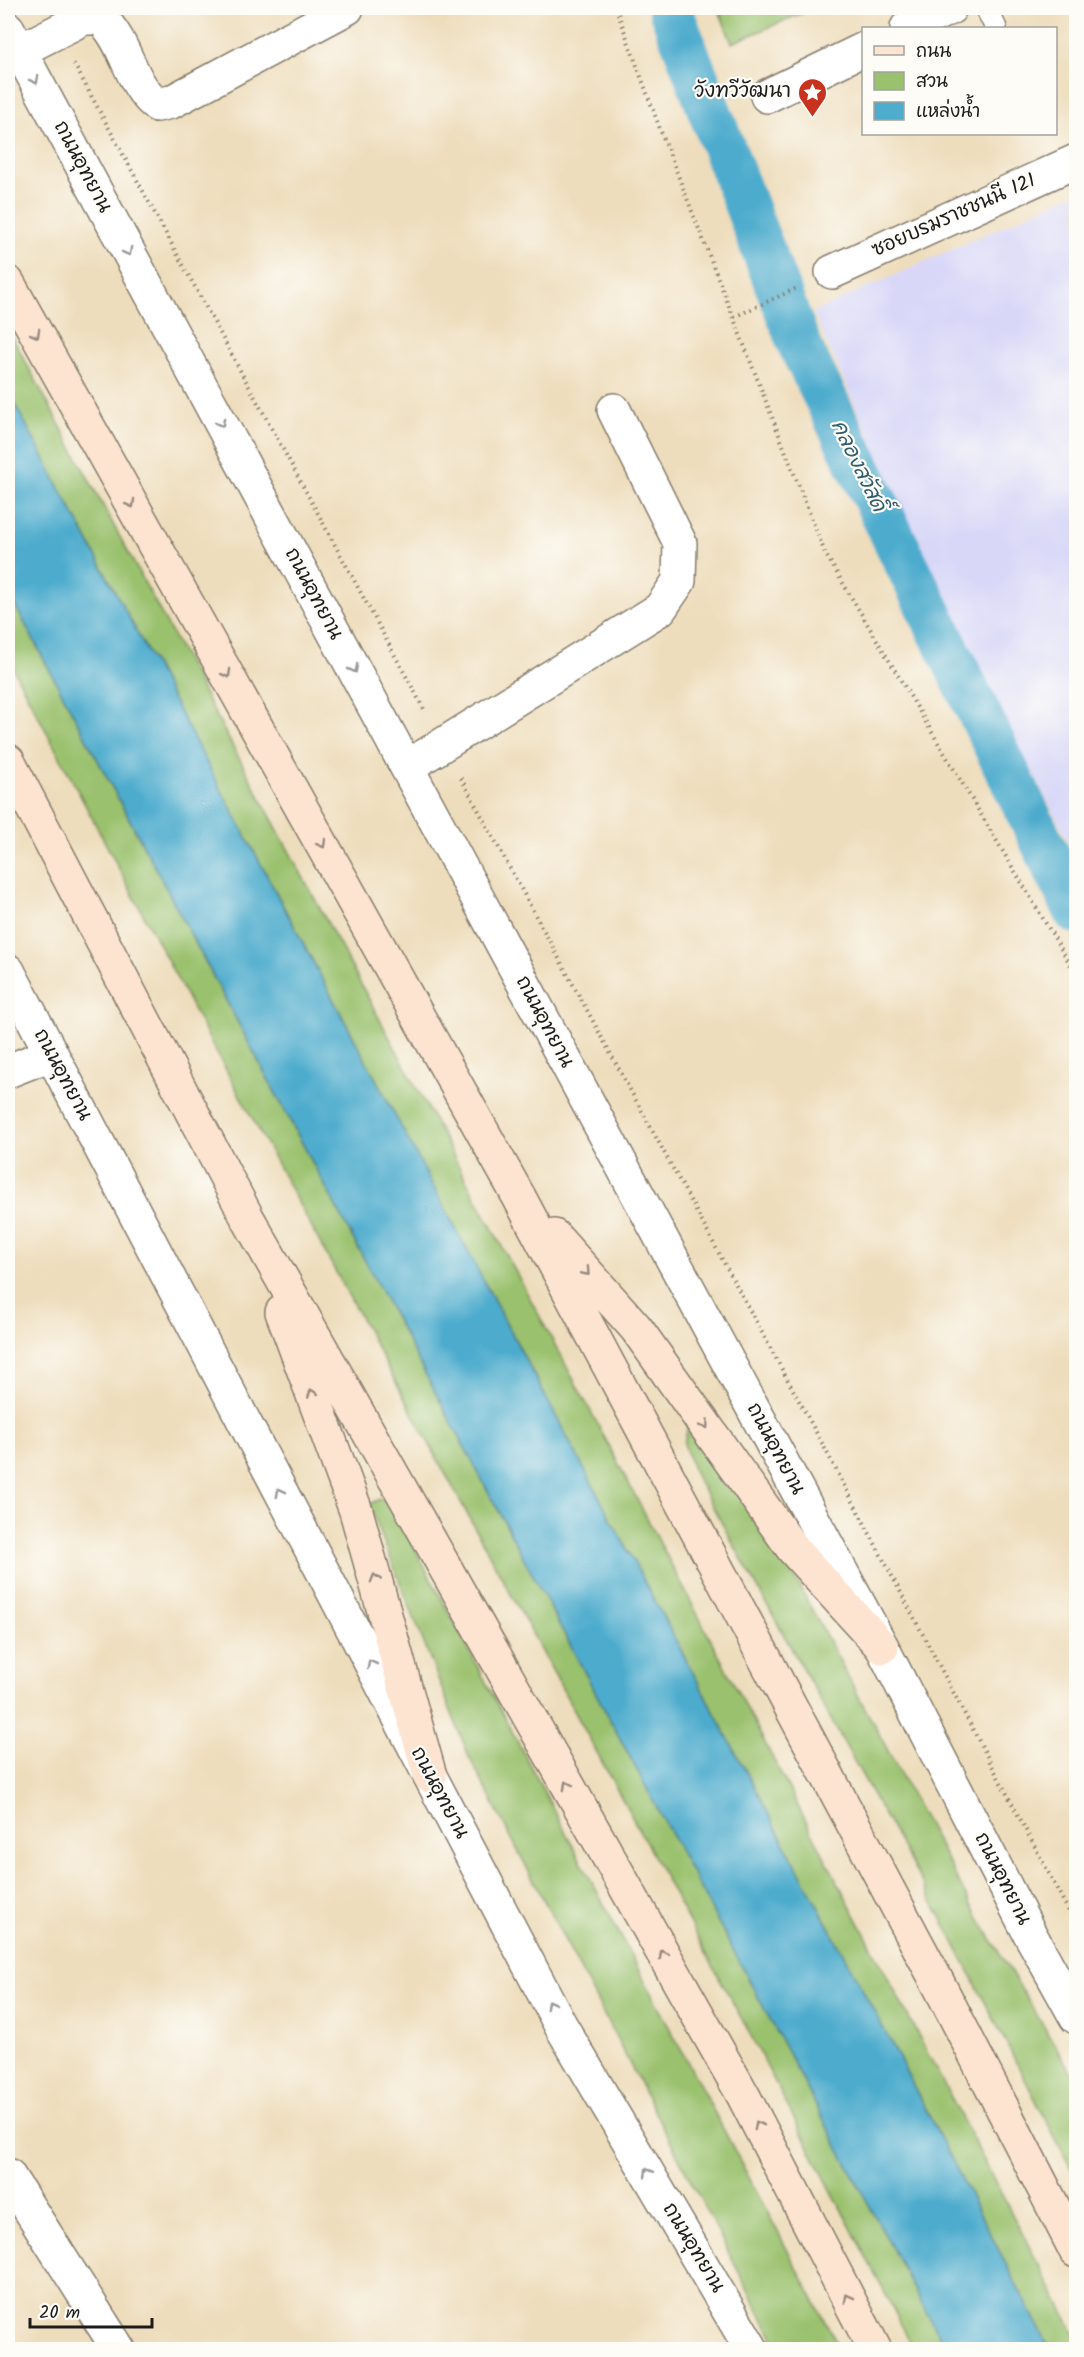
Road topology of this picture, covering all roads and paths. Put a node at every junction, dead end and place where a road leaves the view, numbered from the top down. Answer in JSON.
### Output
{"nodes":[{"id":1,"x":347,"y":8,"type":"edge"},
{"id":2,"x":616,"y":8,"type":"edge"},
{"id":3,"x":950,"y":8,"type":"edge"},
{"id":4,"x":986,"y":8,"type":"edge"},
{"id":5,"x":908,"y":27,"type":"edge"},
{"id":6,"x":996,"y":27,"type":"edge"},
{"id":7,"x":57,"y":32,"type":"junction"},
{"id":8,"x":13,"y":40,"type":"edge"},
{"id":9,"x":862,"y":51,"type":"edge"},
{"id":10,"x":767,"y":96,"type":"dead end"},
{"id":11,"x":1077,"y":161,"type":"edge"},
{"id":12,"x":832,"y":272,"type":"joint"},
{"id":13,"x":8,"y":283,"type":"edge"},
{"id":14,"x":734,"y":317,"type":"junction"},
{"id":15,"x":614,"y":410,"type":"dead end"},
{"id":16,"x":444,"y":746,"type":"junction"},
{"id":17,"x":8,"y":761,"type":"edge"},
{"id":18,"x":407,"y":767,"type":"junction"},
{"id":19,"x":8,"y":971,"type":"edge"},
{"id":20,"x":1077,"y":974,"type":"edge"},
{"id":21,"x":51,"y":1054,"type":"junction"},
{"id":22,"x":8,"y":1071,"type":"edge"},
{"id":23,"x":519,"y":1197,"type":"junction"},
{"id":24,"x":247,"y":1217,"type":"junction"},
{"id":25,"x":882,"y":1647,"type":"junction"},
{"id":26,"x":430,"y":1776,"type":"junction"},
{"id":27,"x":1077,"y":1925,"type":"edge"},
{"id":28,"x":1077,"y":2017,"type":"edge"},
{"id":29,"x":8,"y":2175,"type":"edge"},
{"id":30,"x":1077,"y":2251,"type":"edge"},
{"id":31,"x":744,"y":2346,"type":"edge"},
{"id":32,"x":119,"y":2349,"type":"edge"},
{"id":33,"x":875,"y":2349,"type":"edge"}],
"edges":[{"from":1,"to":7,"type":"street"},
{"from":2,"to":14,"type":"path"},
{"from":3,"to":5,"type":"street"},
{"from":4,"to":6,"type":"lane"},
{"from":7,"to":8,"type":"street"},
{"from":7,"to":16,"type":"path"},
{"from":8,"to":18,"type":"street","name":"ถนนอุทยาน","one_way":true},
{"from":9,"to":10,"type":"street"},
{"from":11,"to":12,"type":"street","name":"ซอยบรมราชชนนี 121"},
{"from":12,"to":14,"type":"path"},
{"from":13,"to":23,"type":"main road","one_way":true},
{"from":14,"to":20,"type":"path"},
{"from":15,"to":16,"type":"street"},
{"from":16,"to":18,"type":"street"},
{"from":16,"to":27,"type":"path"},
{"from":17,"to":24,"type":"main road"},
{"from":18,"to":25,"type":"street","name":"ถนนอุทยาน"},
{"from":19,"to":21,"type":"street","name":"ถนนอุทยาน"},
{"from":21,"to":22,"type":"street"},
{"from":26,"to":21,"type":"street","name":"ถนนอุทยาน","one_way":true},
{"from":23,"to":25,"type":"main road","one_way":true},
{"from":23,"to":30,"type":"main road"},
{"from":26,"to":24,"type":"main road","one_way":true},
{"from":33,"to":24,"type":"main road","one_way":true},
{"from":25,"to":28,"type":"street","name":"ถนนอุทยาน"},
{"from":31,"to":26,"type":"street","name":"ถนนอุทยาน","one_way":true},
{"from":29,"to":32,"type":"street"}]}
